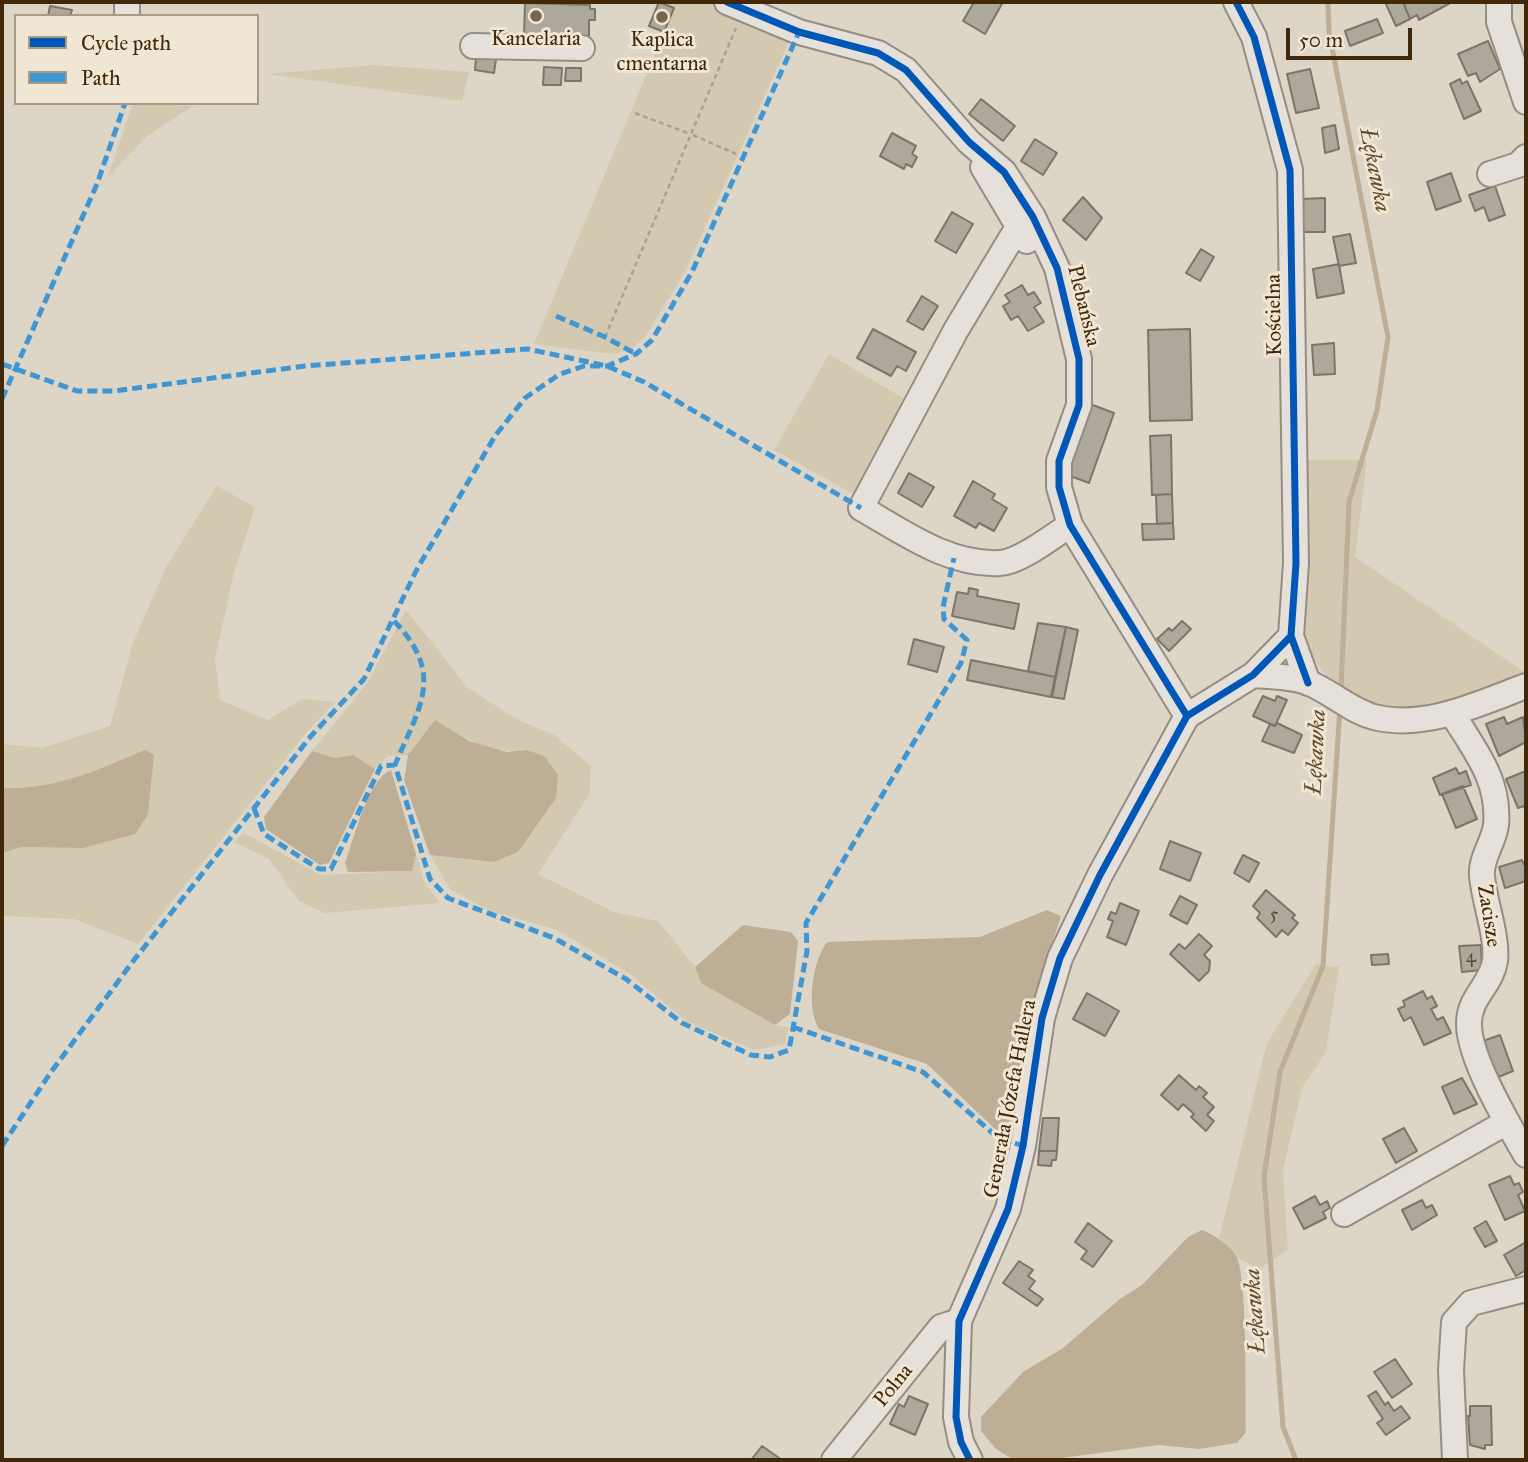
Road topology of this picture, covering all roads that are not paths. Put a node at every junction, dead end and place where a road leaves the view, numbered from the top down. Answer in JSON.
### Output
{"nodes":[{"id":1,"x":727,"y":2,"type":"edge"},
{"id":2,"x":1236,"y":2,"type":"edge"},
{"id":3,"x":1499,"y":2,"type":"edge"},
{"id":4,"x":473,"y":46,"type":"dead end"},
{"id":5,"x":582,"y":48,"type":"dead end"},
{"id":6,"x":1526,"y":102,"type":"edge"},
{"id":7,"x":969,"y":142,"type":"junction"},
{"id":8,"x":1526,"y":157,"type":"edge"},
{"id":9,"x":1490,"y":174,"type":"dead end"},
{"id":10,"x":1018,"y":227,"type":"junction"},
{"id":11,"x":1064,"y":298,"type":"junction"},
{"id":12,"x":1070,"y":525,"type":"junction"},
{"id":13,"x":1291,"y":636,"type":"junction"},
{"id":14,"x":1253,"y":675,"type":"junction"},
{"id":15,"x":1308,"y":683,"type":"junction"},
{"id":16,"x":1526,"y":686,"type":"edge"},
{"id":17,"x":1452,"y":713,"type":"junction"},
{"id":18,"x":1187,"y":716,"type":"junction"},
{"id":19,"x":1507,"y":1122,"type":"junction"},
{"id":20,"x":1526,"y":1155,"type":"edge"},
{"id":21,"x":1343,"y":1214,"type":"dead end"},
{"id":22,"x":1526,"y":1289,"type":"edge"},
{"id":23,"x":959,"y":1321,"type":"junction"},
{"id":24,"x":834,"y":1460,"type":"edge"},
{"id":25,"x":970,"y":1460,"type":"edge"},
{"id":26,"x":1455,"y":1460,"type":"edge"}],
"edges":[{"from":1,"to":7,"type":"street","name":"Plebańska"},
{"from":2,"to":13,"type":"street","name":"Kościelna"},
{"from":3,"to":6,"type":"street"},
{"from":4,"to":5,"type":"street"},
{"from":7,"to":10,"type":"street"},
{"from":7,"to":11,"type":"street","name":"Plebańska"},
{"from":8,"to":9,"type":"street"},
{"from":10,"to":11,"type":"street"},
{"from":10,"to":12,"type":"street"},
{"from":11,"to":12,"type":"street","name":"Plebańska"},
{"from":12,"to":18,"type":"street","name":"Plebańska"},
{"from":13,"to":14,"type":"street","name":"Generała Józefa Hallera"},
{"from":13,"to":15,"type":"street"},
{"from":14,"to":15,"type":"street"},
{"from":14,"to":18,"type":"street","name":"Generała Józefa Hallera"},
{"from":15,"to":17,"type":"street"},
{"from":16,"to":17,"type":"street"},
{"from":17,"to":19,"type":"street","name":"Zacisze"},
{"from":18,"to":23,"type":"street","name":"Generała Józefa Hallera"},
{"from":19,"to":20,"type":"street","name":"Zacisze"},
{"from":19,"to":21,"type":"street"},
{"from":22,"to":26,"type":"street"},
{"from":23,"to":24,"type":"street","name":"Polna"},
{"from":23,"to":25,"type":"street","name":"Generała Józefa Hallera"}]}
